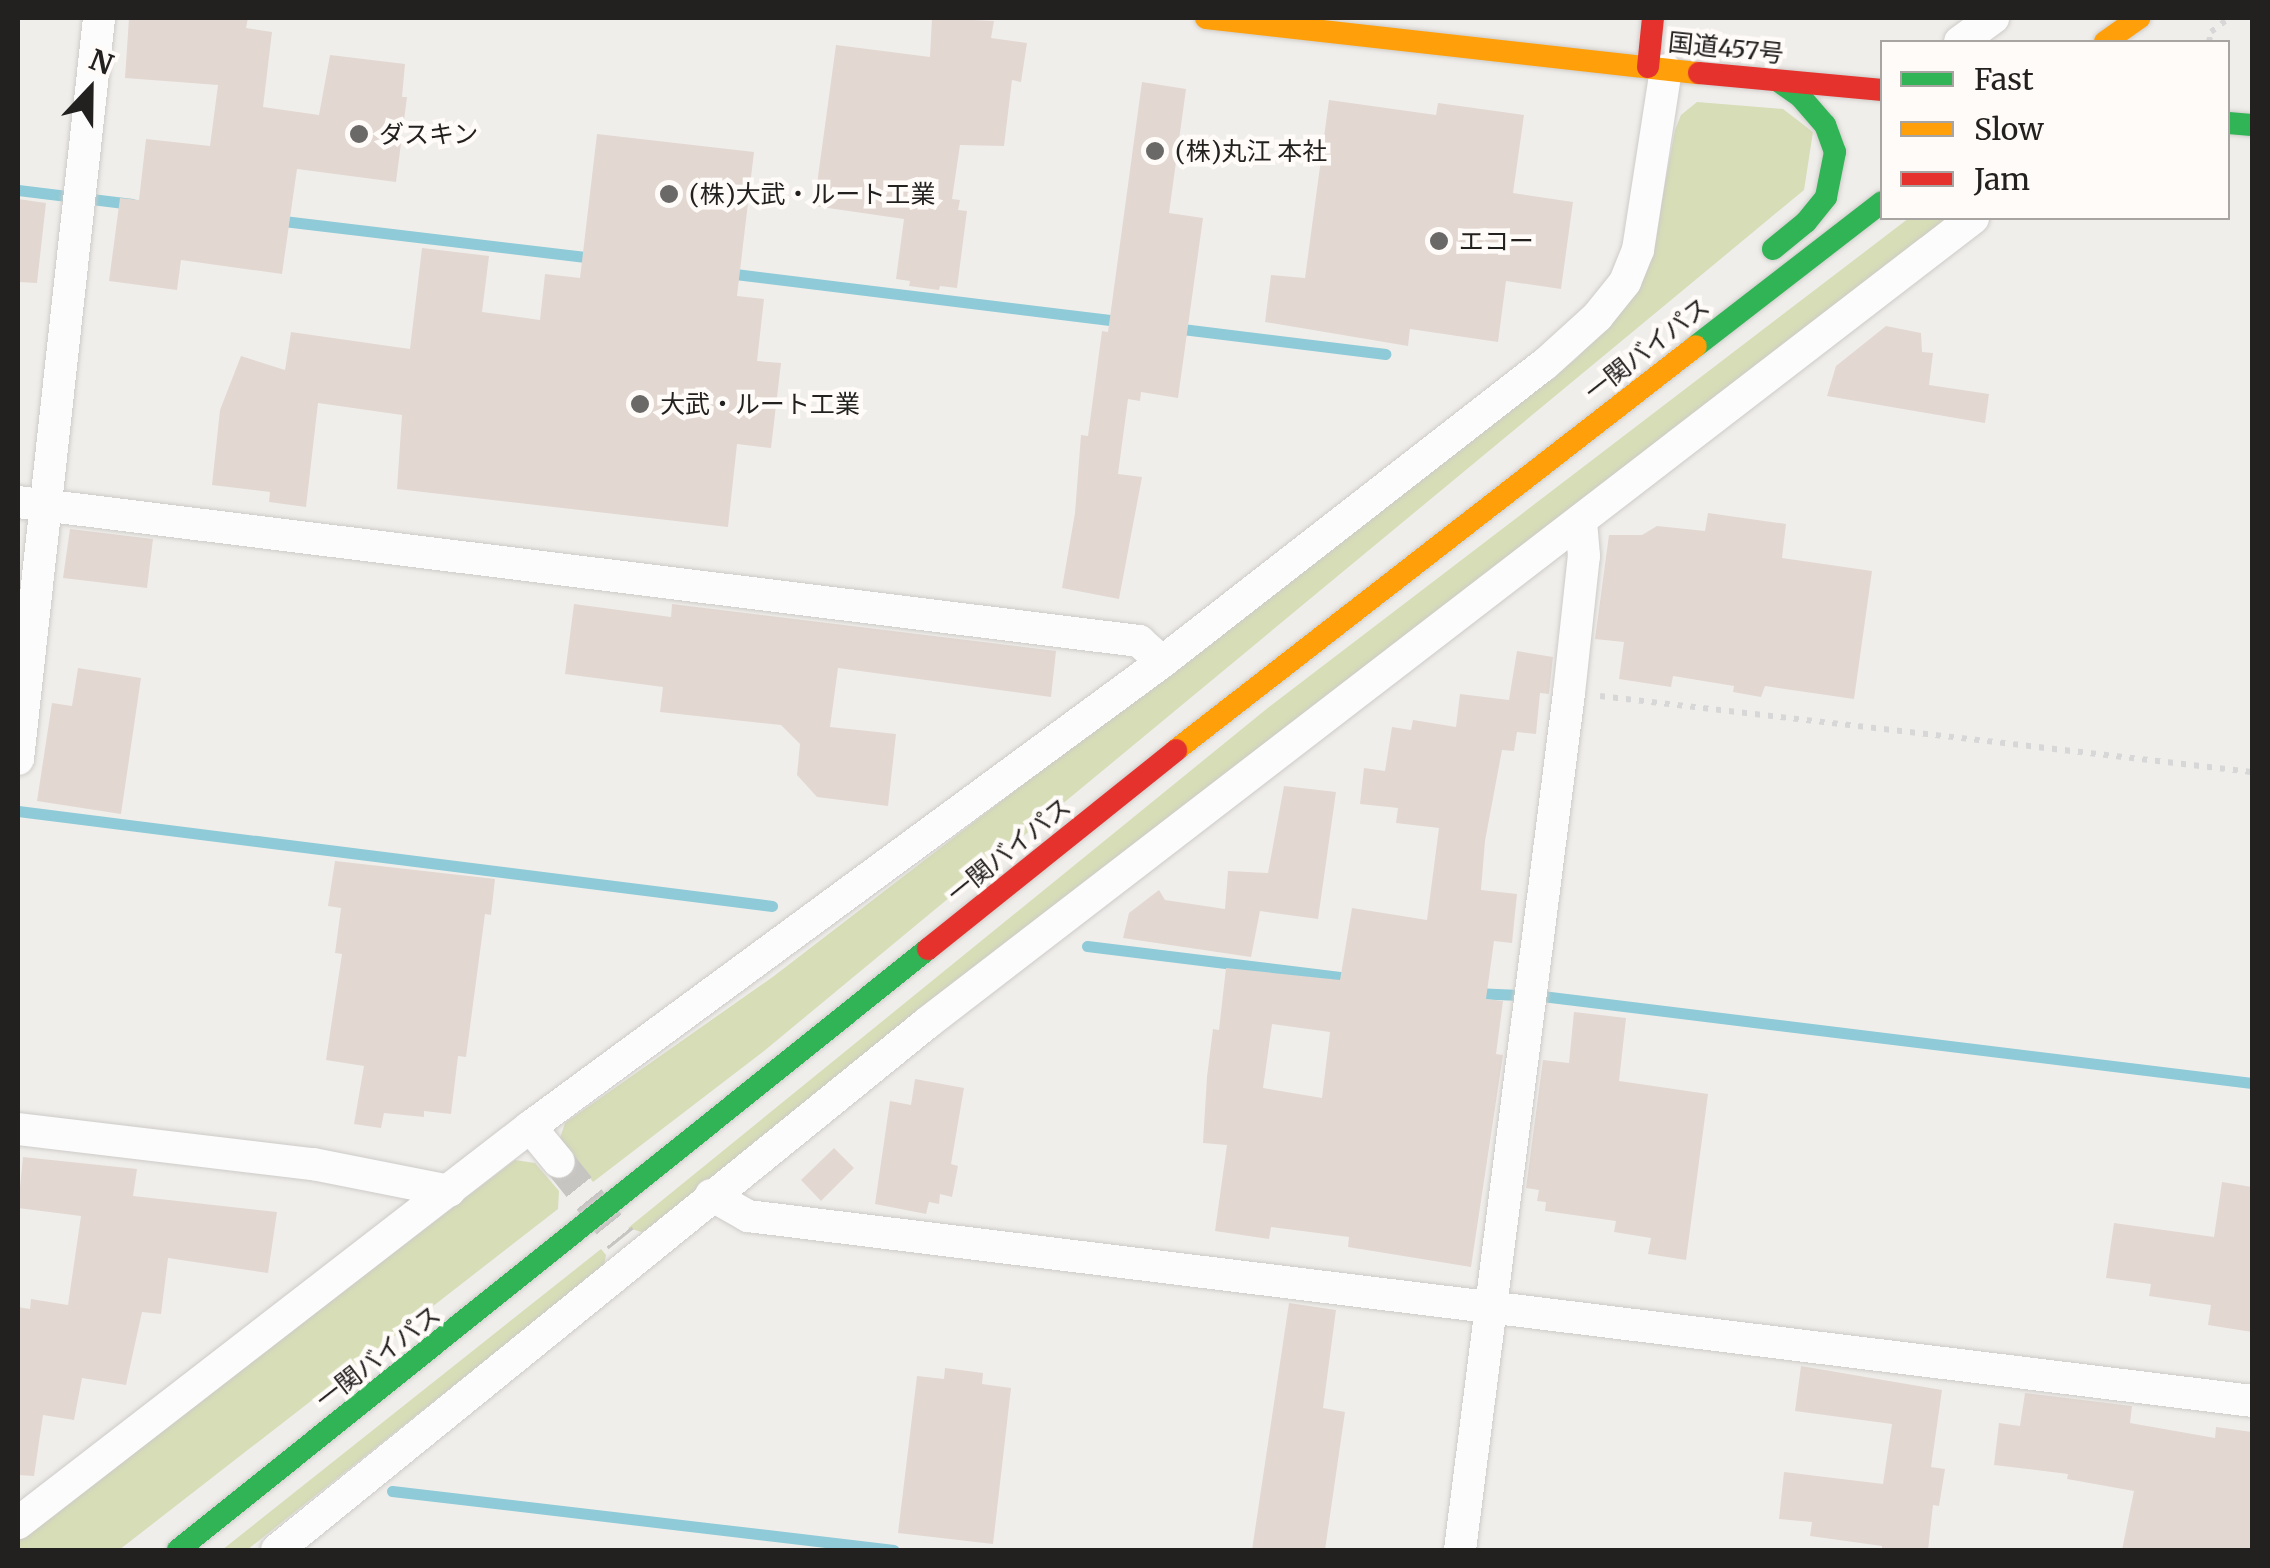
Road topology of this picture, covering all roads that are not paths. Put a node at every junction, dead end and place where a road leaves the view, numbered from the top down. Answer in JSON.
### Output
{"nodes":[{"id":1,"x":100,"y":18,"type":"edge"},
{"id":2,"x":1206,"y":18,"type":"edge"},
{"id":3,"x":1653,"y":18,"type":"edge"},
{"id":4,"x":1993,"y":18,"type":"edge"},
{"id":5,"x":2139,"y":18,"type":"edge"},
{"id":6,"x":1963,"y":40,"type":"edge"},
{"id":7,"x":2108,"y":40,"type":"edge"},
{"id":8,"x":1657,"y":68,"type":"junction"},
{"id":9,"x":1778,"y":82,"type":"junction"},
{"id":10,"x":1880,"y":90,"type":"edge"},
{"id":11,"x":1880,"y":204,"type":"edge"},
{"id":12,"x":1970,"y":220,"type":"edge"},
{"id":13,"x":1760,"y":259,"type":"dead end"},
{"id":14,"x":1563,"y":419,"type":"dead end"},
{"id":15,"x":33,"y":504,"type":"edge"},
{"id":16,"x":1580,"y":521,"type":"junction"},
{"id":17,"x":1162,"y":662,"type":"junction"},
{"id":18,"x":1256,"y":686,"type":"junction"},
{"id":19,"x":18,"y":759,"type":"edge"},
{"id":20,"x":530,"y":1127,"type":"junction"},
{"id":21,"x":18,"y":1128,"type":"edge"},
{"id":22,"x":559,"y":1162,"type":"tunnel mouth"},
{"id":23,"x":449,"y":1191,"type":"junction"},
{"id":24,"x":711,"y":1196,"type":"junction"},
{"id":25,"x":1490,"y":1308,"type":"junction"},
{"id":26,"x":2252,"y":1401,"type":"edge"},
{"id":27,"x":18,"y":1522,"type":"edge"},
{"id":28,"x":178,"y":1550,"type":"edge"},
{"id":29,"x":277,"y":1550,"type":"edge"},
{"id":30,"x":1460,"y":1550,"type":"edge"}],
"edges":[{"from":1,"to":15,"type":"street"},
{"from":2,"to":8,"type":"main road","name":"国道457号"},
{"from":3,"to":8,"type":"main road"},
{"from":4,"to":6,"type":"street"},
{"from":5,"to":7,"type":"main road"},
{"from":8,"to":9,"type":"main road","name":"国道457号"},
{"from":8,"to":17,"type":"street"},
{"from":9,"to":10,"type":"main road","name":"国道457号"},
{"from":9,"to":13,"type":"main road"},
{"from":11,"to":18,"type":"main road","name":"一関バイパス"},
{"from":12,"to":16,"type":"street"},
{"from":14,"to":18,"type":"main road"},
{"from":15,"to":17,"type":"street"},
{"from":15,"to":19,"type":"street"},
{"from":16,"to":24,"type":"street"},
{"from":16,"to":25,"type":"street"},
{"from":17,"to":20,"type":"street"},
{"from":18,"to":28,"type":"main road","name":"一関バイパス"},
{"from":20,"to":22,"type":"street"},
{"from":20,"to":23,"type":"street"},
{"from":21,"to":23,"type":"street"},
{"from":23,"to":27,"type":"street"},
{"from":24,"to":25,"type":"street"},
{"from":24,"to":29,"type":"street"},
{"from":25,"to":26,"type":"street"},
{"from":25,"to":30,"type":"street"}]}
